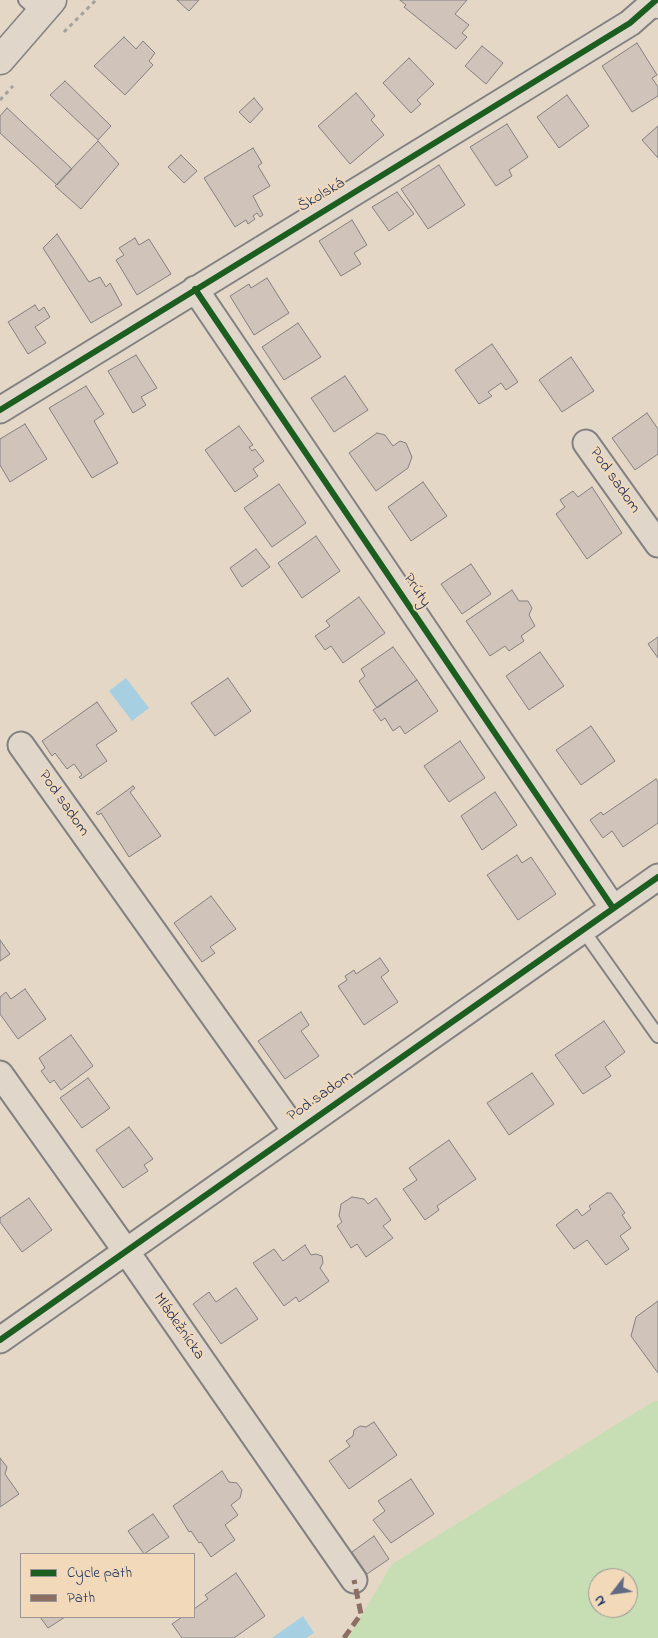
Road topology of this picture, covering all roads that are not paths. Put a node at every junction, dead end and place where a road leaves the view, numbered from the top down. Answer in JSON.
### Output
{"nodes":[{"id":1,"x":655,"y":2,"type":"edge"},
{"id":2,"x":39,"y":4,"type":"edge"},
{"id":3,"x":0,"y":60,"type":"edge"},
{"id":4,"x":195,"y":289,"type":"junction"},
{"id":5,"x":0,"y":410,"type":"edge"},
{"id":6,"x":586,"y":442,"type":"dead end"},
{"id":7,"x":658,"y":544,"type":"edge"},
{"id":8,"x":21,"y":745,"type":"dead end"},
{"id":9,"x":658,"y":877,"type":"edge"},
{"id":10,"x":614,"y":908,"type":"junction"},
{"id":11,"x":583,"y":930,"type":"junction"},
{"id":12,"x":658,"y":1036,"type":"edge"},
{"id":13,"x":0,"y":1074,"type":"edge"},
{"id":14,"x":296,"y":1132,"type":"junction"},
{"id":15,"x":126,"y":1251,"type":"junction"},
{"id":16,"x":0,"y":1340,"type":"edge"},
{"id":17,"x":354,"y":1580,"type":"dead end"}],
"edges":[{"from":1,"to":4,"type":"street","name":"Školská"},
{"from":2,"to":3,"type":"street"},
{"from":4,"to":5,"type":"street","name":"Školská"},
{"from":4,"to":10,"type":"street","name":"Prúty"},
{"from":6,"to":7,"type":"street","name":"Pod sadom"},
{"from":8,"to":14,"type":"street","name":"Pod sadom"},
{"from":9,"to":10,"type":"street","name":"Pod sadom"},
{"from":10,"to":11,"type":"street","name":"Pod sadom"},
{"from":11,"to":12,"type":"lane"},
{"from":11,"to":14,"type":"street","name":"Pod sadom"},
{"from":13,"to":15,"type":"street","name":"Mládežnícka"},
{"from":14,"to":15,"type":"street","name":"Pod sadom"},
{"from":15,"to":16,"type":"street","name":"Pod sadom"},
{"from":15,"to":17,"type":"street","name":"Mládežnícka"}]}
